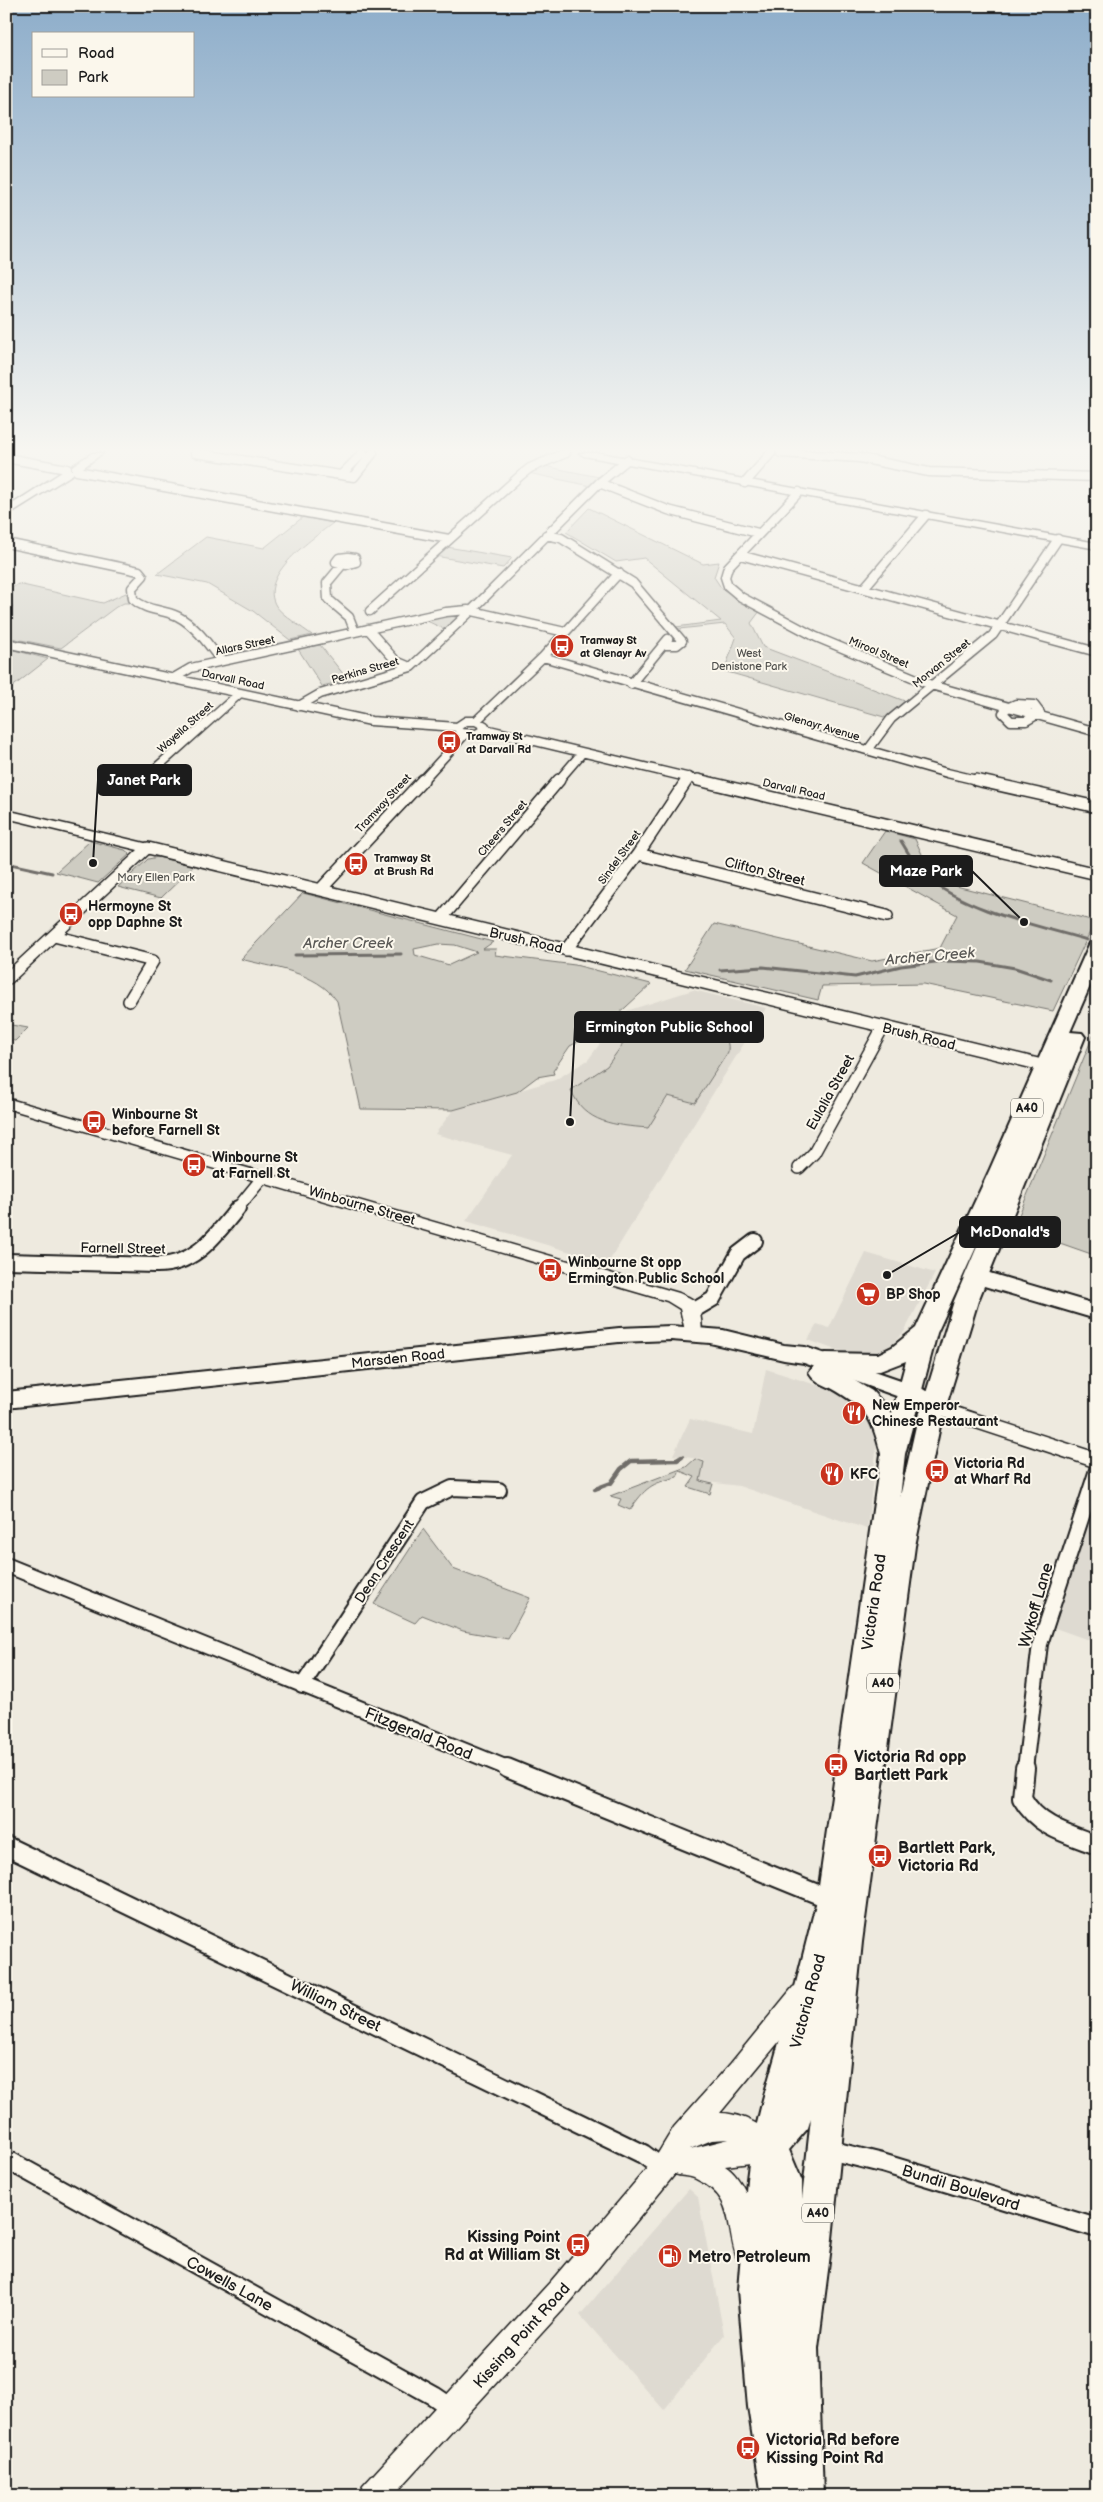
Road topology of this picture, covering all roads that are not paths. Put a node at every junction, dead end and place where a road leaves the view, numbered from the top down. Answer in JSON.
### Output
{"nodes":[{"id":1,"x":128,"y":570,"type":"edge"},
{"id":2,"x":338,"y":570,"type":"edge"},
{"id":3,"x":414,"y":570,"type":"edge"},
{"id":4,"x":511,"y":570,"type":"edge"},
{"id":5,"x":614,"y":570,"type":"edge"},
{"id":6,"x":727,"y":570,"type":"edge"},
{"id":7,"x":795,"y":570,"type":"edge"},
{"id":8,"x":879,"y":570,"type":"edge"},
{"id":9,"x":1037,"y":570,"type":"edge"},
{"id":10,"x":619,"y":573,"type":"junction"},
{"id":11,"x":605,"y":587,"type":"junction"},
{"id":12,"x":639,"y":588,"type":"junction"},
{"id":13,"x":864,"y":588,"type":"junction"},
{"id":14,"x":471,"y":610,"type":"junction"},
{"id":15,"x":370,"y":611,"type":"junction"},
{"id":16,"x":347,"y":615,"type":"junction"},
{"id":17,"x":999,"y":625,"type":"junction"},
{"id":18,"x":379,"y":627,"type":"junction"},
{"id":19,"x":368,"y":629,"type":"junction"},
{"id":20,"x":355,"y":632,"type":"junction"},
{"id":21,"x":565,"y":632,"type":"junction"},
{"id":22,"x":6,"y":643,"type":"edge"},
{"id":23,"x":1097,"y":652,"type":"edge"},
{"id":24,"x":543,"y":657,"type":"junction"},
{"id":25,"x":221,"y":661,"type":"junction"},
{"id":26,"x":410,"y":667,"type":"junction"},
{"id":27,"x":172,"y":679,"type":"junction"},
{"id":28,"x":631,"y":684,"type":"junction"},
{"id":29,"x":931,"y":685,"type":"junction"},
{"id":30,"x":239,"y":694,"type":"junction"},
{"id":31,"x":299,"y":706,"type":"junction"},
{"id":32,"x":1007,"y":708,"type":"junction"},
{"id":33,"x":1035,"y":717,"type":"junction"},
{"id":34,"x":476,"y":721,"type":"junction"},
{"id":35,"x":457,"y":727,"type":"junction"},
{"id":36,"x":485,"y":729,"type":"junction"},
{"id":37,"x":1097,"y":732,"type":"edge"},
{"id":38,"x":464,"y":734,"type":"junction"},
{"id":39,"x":868,"y":750,"type":"junction"},
{"id":40,"x":582,"y":753,"type":"junction"},
{"id":41,"x":146,"y":777,"type":"dead end"},
{"id":42,"x":689,"y":777,"type":"junction"},
{"id":43,"x":1097,"y":807,"type":"edge"},
{"id":44,"x":6,"y":814,"type":"edge"},
{"id":45,"x":148,"y":848,"type":"junction"},
{"id":46,"x":638,"y":854,"type":"junction"},
{"id":47,"x":1097,"y":874,"type":"edge"},
{"id":48,"x":321,"y":889,"type":"junction"},
{"id":49,"x":887,"y":916,"type":"dead end"},
{"id":50,"x":441,"y":920,"type":"junction"},
{"id":51,"x":54,"y":936,"type":"junction"},
{"id":52,"x":1097,"y":947,"type":"edge"},
{"id":53,"x":566,"y":950,"type":"junction"},
{"id":54,"x":6,"y":980,"type":"edge"},
{"id":55,"x":1097,"y":983,"type":"edge"},
{"id":56,"x":129,"y":1001,"type":"dead end"},
{"id":57,"x":883,"y":1027,"type":"junction"},
{"id":58,"x":1046,"y":1066,"type":"junction"},
{"id":59,"x":6,"y":1103,"type":"edge"},
{"id":60,"x":799,"y":1168,"type":"dead end"},
{"id":61,"x":263,"y":1177,"type":"junction"},
{"id":62,"x":755,"y":1241,"type":"dead end"},
{"id":63,"x":6,"y":1261,"type":"edge"},
{"id":64,"x":976,"y":1276,"type":"junction"},
{"id":65,"x":691,"y":1312,"type":"junction"},
{"id":66,"x":1097,"y":1312,"type":"edge"},
{"id":67,"x":925,"y":1333,"type":"junction"},
{"id":68,"x":693,"y":1334,"type":"junction"},
{"id":69,"x":823,"y":1367,"type":"junction"},
{"id":70,"x":908,"y":1397,"type":"junction"},
{"id":71,"x":6,"y":1400,"type":"edge"},
{"id":72,"x":934,"y":1407,"type":"junction"},
{"id":73,"x":893,"y":1454,"type":"junction"},
{"id":74,"x":1097,"y":1461,"type":"edge"},
{"id":75,"x":1097,"y":1470,"type":"edge"},
{"id":76,"x":499,"y":1490,"type":"dead end"},
{"id":77,"x":6,"y":1565,"type":"edge"},
{"id":78,"x":302,"y":1686,"type":"junction"},
{"id":79,"x":1097,"y":1845,"type":"edge"},
{"id":80,"x":6,"y":1846,"type":"edge"},
{"id":81,"x":832,"y":1900,"type":"junction"},
{"id":82,"x":847,"y":1942,"type":"junction"},
{"id":83,"x":812,"y":1983,"type":"junction"},
{"id":84,"x":683,"y":2136,"type":"junction"},
{"id":85,"x":768,"y":2148,"type":"junction"},
{"id":86,"x":825,"y":2149,"type":"junction"},
{"id":87,"x":6,"y":2159,"type":"edge"},
{"id":88,"x":675,"y":2166,"type":"junction"},
{"id":89,"x":1097,"y":2228,"type":"edge"},
{"id":90,"x":756,"y":2290,"type":"junction"},
{"id":91,"x":453,"y":2409,"type":"junction"},
{"id":92,"x":796,"y":2492,"type":"edge"},
{"id":93,"x":373,"y":2496,"type":"edge"}],
"edges":[{"from":1,"to":25,"type":"street"},
{"from":2,"to":16,"type":"street"},
{"from":3,"to":15,"type":"street"},
{"from":4,"to":14,"type":"street","name":"Perkins Street"},
{"from":5,"to":10,"type":"street"},
{"from":6,"to":29,"type":"street","name":"Mirool Street"},
{"from":7,"to":13,"type":"street"},
{"from":8,"to":13,"type":"street"},
{"from":9,"to":17,"type":"street","name":"Morvan Street"},
{"from":10,"to":11,"type":"street"},
{"from":10,"to":12,"type":"street"},
{"from":11,"to":12,"type":"street"},
{"from":11,"to":21,"type":"street"},
{"from":12,"to":28,"type":"street"},
{"from":13,"to":17,"type":"street"},
{"from":14,"to":18,"type":"street","name":"Allars Street"},
{"from":14,"to":21,"type":"street","name":"Allars Street"},
{"from":14,"to":26,"type":"street","name":"Perkins Street"},
{"from":15,"to":16,"type":"street"},
{"from":15,"to":18,"type":"street"},
{"from":16,"to":20,"type":"street"},
{"from":17,"to":23,"type":"street"},
{"from":17,"to":29,"type":"street","name":"Morvan Street"},
{"from":18,"to":19,"type":"street","name":"Allars Street"},
{"from":19,"to":20,"type":"street","name":"Allars Street"},
{"from":19,"to":26,"type":"street"},
{"from":20,"to":25,"type":"street","name":"Allars Street"},
{"from":21,"to":24,"type":"street"},
{"from":22,"to":27,"type":"street","name":"Darvall Road"},
{"from":24,"to":28,"type":"street","name":"Glenayr Avenue"},
{"from":24,"to":34,"type":"street"},
{"from":25,"to":27,"type":"street","name":"Allars Street"},
{"from":26,"to":31,"type":"street","name":"Perkins Street"},
{"from":27,"to":30,"type":"street","name":"Darvall Road"},
{"from":28,"to":39,"type":"street","name":"Glenayr Avenue"},
{"from":29,"to":32,"type":"street","name":"Mirool Street"},
{"from":29,"to":39,"type":"street","name":"Morvan Street"},
{"from":30,"to":31,"type":"street","name":"Darvall Road"},
{"from":30,"to":41,"type":"street","name":"Wayella Street"},
{"from":31,"to":35,"type":"street","name":"Darvall Road"},
{"from":32,"to":33,"type":"street"},
{"from":32,"to":33,"type":"street","name":"Mirool Street"},
{"from":33,"to":37,"type":"street"},
{"from":34,"to":35,"type":"street"},
{"from":34,"to":36,"type":"street"},
{"from":35,"to":38,"type":"street"},
{"from":36,"to":38,"type":"street"},
{"from":36,"to":40,"type":"street","name":"Darvall Road"},
{"from":38,"to":48,"type":"street","name":"Tramway Street"},
{"from":39,"to":43,"type":"street","name":"Glenayr Avenue"},
{"from":40,"to":42,"type":"street","name":"Darvall Road"},
{"from":40,"to":50,"type":"street","name":"Cheers Street"},
{"from":42,"to":46,"type":"street","name":"Sindel Street"},
{"from":42,"to":47,"type":"street","name":"Darvall Road"},
{"from":44,"to":45,"type":"street","name":"Brush Road"},
{"from":45,"to":48,"type":"street","name":"Brush Road"},
{"from":45,"to":51,"type":"street"},
{"from":46,"to":49,"type":"street","name":"Clifton Street"},
{"from":46,"to":53,"type":"street","name":"Sindel Street"},
{"from":48,"to":50,"type":"street","name":"Brush Road"},
{"from":50,"to":53,"type":"street","name":"Brush Road"},
{"from":51,"to":54,"type":"street"},
{"from":51,"to":56,"type":"street"},
{"from":52,"to":58,"type":"highway","name":"Victoria Road","number":"A40"},
{"from":53,"to":57,"type":"street","name":"Brush Road"},
{"from":55,"to":64,"type":"highway","name":"Victoria Road","number":"A40"},
{"from":57,"to":58,"type":"street","name":"Brush Road"},
{"from":57,"to":60,"type":"street","name":"Eulalia Street"},
{"from":58,"to":67,"type":"highway","name":"Victoria Road","number":"A40"},
{"from":59,"to":61,"type":"street","name":"Winbourne Street"},
{"from":61,"to":63,"type":"street","name":"Farnell Street"},
{"from":61,"to":65,"type":"street","name":"Winbourne Street"},
{"from":62,"to":65,"type":"street"},
{"from":64,"to":66,"type":"street"},
{"from":64,"to":72,"type":"highway","name":"Victoria Road","number":"A40"},
{"from":65,"to":68,"type":"street"},
{"from":67,"to":69,"type":"highway"},
{"from":67,"to":70,"type":"highway","name":"Victoria Road","number":"A40"},
{"from":68,"to":69,"type":"main road","name":"Marsden Road"},
{"from":68,"to":71,"type":"main road","name":"Marsden Road"},
{"from":69,"to":70,"type":"main road","name":"Marsden Road"},
{"from":69,"to":73,"type":"highway"},
{"from":70,"to":72,"type":"main road","name":"Marsden Road"},
{"from":70,"to":73,"type":"highway","name":"Victoria Road","number":"A40"},
{"from":72,"to":74,"type":"street"},
{"from":72,"to":82,"type":"highway","name":"Victoria Road","number":"A40"},
{"from":73,"to":81,"type":"highway","name":"Victoria Road","number":"A40"},
{"from":75,"to":79,"type":"street","name":"Wykoff Lane"},
{"from":76,"to":78,"type":"street","name":"Dean Crescent"},
{"from":77,"to":78,"type":"street","name":"Fitzgerald Road"},
{"from":78,"to":81,"type":"street","name":"Fitzgerald Road"},
{"from":80,"to":88,"type":"street","name":"William Street"},
{"from":81,"to":83,"type":"highway","name":"Victoria Road","number":"A40"},
{"from":82,"to":85,"type":"highway"},
{"from":82,"to":86,"type":"highway","name":"Victoria Road","number":"A40"},
{"from":83,"to":84,"type":"street","name":"Kissing Point Road"},
{"from":83,"to":85,"type":"highway","name":"Victoria Road","number":"A40"},
{"from":84,"to":85,"type":"street"},
{"from":84,"to":88,"type":"street","name":"Kissing Point Road"},
{"from":85,"to":88,"type":"street"},
{"from":85,"to":90,"type":"highway","name":"Victoria Road","number":"A40"},
{"from":85,"to":92,"type":"highway"},
{"from":86,"to":89,"type":"street","name":"Bundil Boulevard"},
{"from":86,"to":92,"type":"highway","name":"Victoria Road","number":"A40"},
{"from":87,"to":91,"type":"street","name":"Cowells Lane"},
{"from":88,"to":90,"type":"street"},
{"from":88,"to":91,"type":"street","name":"Kissing Point Road"},
{"from":90,"to":92,"type":"highway","name":"Victoria Road","number":"A40"},
{"from":91,"to":93,"type":"street","name":"Kissing Point Road"}]}
